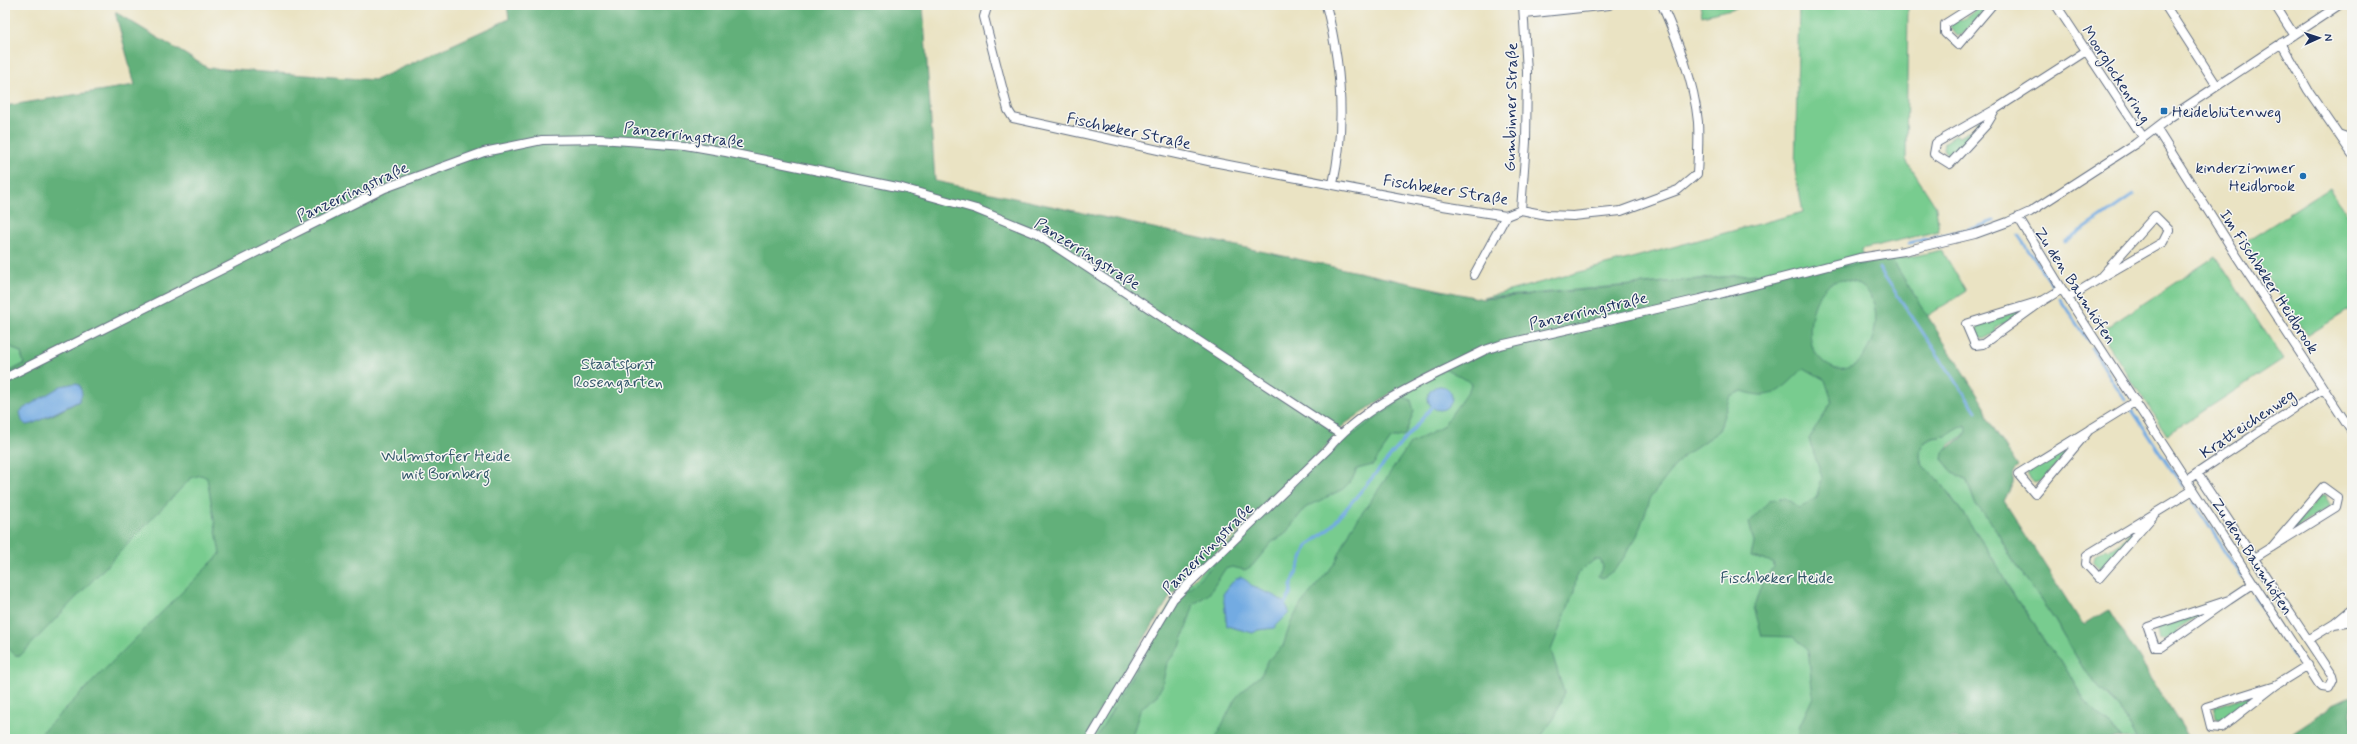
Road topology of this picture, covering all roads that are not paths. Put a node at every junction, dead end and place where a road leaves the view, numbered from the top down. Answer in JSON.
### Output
{"nodes":[{"id":1,"x":990,"y":5,"type":"edge"},
{"id":2,"x":1326,"y":5,"type":"edge"},
{"id":3,"x":1523,"y":5,"type":"edge"},
{"id":4,"x":1609,"y":5,"type":"edge"},
{"id":5,"x":1662,"y":5,"type":"edge"},
{"id":6,"x":1975,"y":5,"type":"edge"},
{"id":7,"x":1992,"y":5,"type":"edge"},
{"id":8,"x":2056,"y":5,"type":"edge"},
{"id":9,"x":2165,"y":5,"type":"edge"},
{"id":10,"x":2275,"y":5,"type":"edge"},
{"id":11,"x":2339,"y":5,"type":"edge"},
{"id":12,"x":1525,"y":14,"type":"junction"},
{"id":13,"x":2294,"y":35,"type":"junction"},
{"id":14,"x":2281,"y":43,"type":"junction"},
{"id":15,"x":2086,"y":51,"type":"junction"},
{"id":16,"x":2218,"y":86,"type":"junction"},
{"id":17,"x":1996,"y":109,"type":"junction"},
{"id":18,"x":2156,"y":128,"type":"junction"},
{"id":19,"x":2338,"y":134,"type":"junction"},
{"id":20,"x":2143,"y":138,"type":"junction"},
{"id":21,"x":2352,"y":139,"type":"edge"},
{"id":22,"x":2352,"y":154,"type":"edge"},
{"id":23,"x":1333,"y":184,"type":"junction"},
{"id":24,"x":1521,"y":210,"type":"junction"},
{"id":25,"x":1506,"y":216,"type":"junction"},
{"id":26,"x":2018,"y":217,"type":"junction"},
{"id":27,"x":1474,"y":275,"type":"dead end"},
{"id":28,"x":2099,"y":279,"type":"junction"},
{"id":29,"x":2062,"y":289,"type":"junction"},
{"id":30,"x":2068,"y":298,"type":"junction"},
{"id":31,"x":2044,"y":300,"type":"junction"},
{"id":32,"x":5,"y":378,"type":"edge"},
{"id":33,"x":2323,"y":389,"type":"junction"},
{"id":34,"x":2136,"y":402,"type":"junction"},
{"id":35,"x":2090,"y":429,"type":"junction"},
{"id":36,"x":2352,"y":432,"type":"edge"},
{"id":37,"x":1340,"y":434,"type":"junction"},
{"id":38,"x":2197,"y":473,"type":"junction"},
{"id":39,"x":2187,"y":480,"type":"junction"},
{"id":40,"x":2193,"y":490,"type":"junction"},
{"id":41,"x":2153,"y":516,"type":"junction"},
{"id":42,"x":2272,"y":547,"type":"junction"},
{"id":43,"x":2254,"y":558,"type":"junction"},
{"id":44,"x":2253,"y":584,"type":"junction"},
{"id":45,"x":2229,"y":600,"type":"junction"},
{"id":46,"x":2352,"y":609,"type":"edge"},
{"id":47,"x":2352,"y":621,"type":"edge"},
{"id":48,"x":2334,"y":624,"type":"junction"},
{"id":49,"x":2308,"y":640,"type":"junction"},
{"id":50,"x":2308,"y":665,"type":"junction"},
{"id":51,"x":2276,"y":685,"type":"junction"},
{"id":52,"x":1090,"y":739,"type":"edge"}],
"edges":[{"from":1,"to":23,"type":"street","name":"Fischbeker Straße"},
{"from":2,"to":23,"type":"street"},
{"from":3,"to":12,"type":"street","name":"Gumbinner Straße"},
{"from":4,"to":12,"type":"street"},
{"from":5,"to":24,"type":"street","name":"Fischbeker Straße"},
{"from":6,"to":7,"type":"street"},
{"from":8,"to":15,"type":"street","name":"Moorglockenring"},
{"from":9,"to":16,"type":"street"},
{"from":10,"to":13,"type":"street"},
{"from":11,"to":13,"type":"street"},
{"from":12,"to":24,"type":"street","name":"Gumbinner Straße"},
{"from":13,"to":14,"type":"street"},
{"from":14,"to":16,"type":"street"},
{"from":14,"to":19,"type":"street"},
{"from":15,"to":17,"type":"street"},
{"from":15,"to":20,"type":"street","name":"Moorglockenring"},
{"from":16,"to":18,"type":"street"},
{"from":17,"to":17,"type":"street"},
{"from":18,"to":20,"type":"street"},
{"from":18,"to":33,"type":"street","name":"Im Fischbeker Heidbrook"},
{"from":19,"to":21,"type":"street"},
{"from":19,"to":22,"type":"street"},
{"from":20,"to":26,"type":"street"},
{"from":23,"to":25,"type":"street","name":"Fischbeker Straße"},
{"from":24,"to":25,"type":"street","name":"Fischbeker Straße"},
{"from":25,"to":27,"type":"street"},
{"from":26,"to":29,"type":"street","name":"Zu den Baumhöfen"},
{"from":26,"to":37,"type":"street","name":"Panzerringstraße"},
{"from":28,"to":28,"type":"street"},
{"from":28,"to":30,"type":"street"},
{"from":29,"to":30,"type":"street","name":"Zu den Baumhöfen"},
{"from":29,"to":31,"type":"street"},
{"from":30,"to":34,"type":"street","name":"Zu den Baumhöfen"},
{"from":31,"to":31,"type":"street"},
{"from":32,"to":37,"type":"street","name":"Panzerringstraße"},
{"from":33,"to":36,"type":"street","name":"Im Fischbeker Heidbrook"},
{"from":33,"to":38,"type":"street","name":"Kratteichenweg"},
{"from":34,"to":35,"type":"street"},
{"from":34,"to":39,"type":"street","name":"Zu den Baumhöfen"},
{"from":35,"to":35,"type":"street"},
{"from":37,"to":52,"type":"street","name":"Panzerringstraße"},
{"from":38,"to":39,"type":"street","name":"Kratteichenweg"},
{"from":38,"to":43,"type":"street","name":"Zu den Baumhöfen"},
{"from":39,"to":40,"type":"street","name":"Zu den Baumhöfen"},
{"from":40,"to":41,"type":"street"},
{"from":40,"to":44,"type":"street","name":"Zu den Baumhöfen"},
{"from":41,"to":41,"type":"street"},
{"from":42,"to":42,"type":"street"},
{"from":42,"to":43,"type":"street"},
{"from":43,"to":49,"type":"street","name":"Zu den Baumhöfen"},
{"from":44,"to":45,"type":"street"},
{"from":44,"to":50,"type":"street","name":"Zu den Baumhöfen"},
{"from":45,"to":45,"type":"street"},
{"from":46,"to":48,"type":"street"},
{"from":47,"to":48,"type":"street"},
{"from":48,"to":49,"type":"street"},
{"from":49,"to":50,"type":"street","name":"Zu den Baumhöfen"},
{"from":50,"to":51,"type":"street"},
{"from":51,"to":51,"type":"street"}]}
